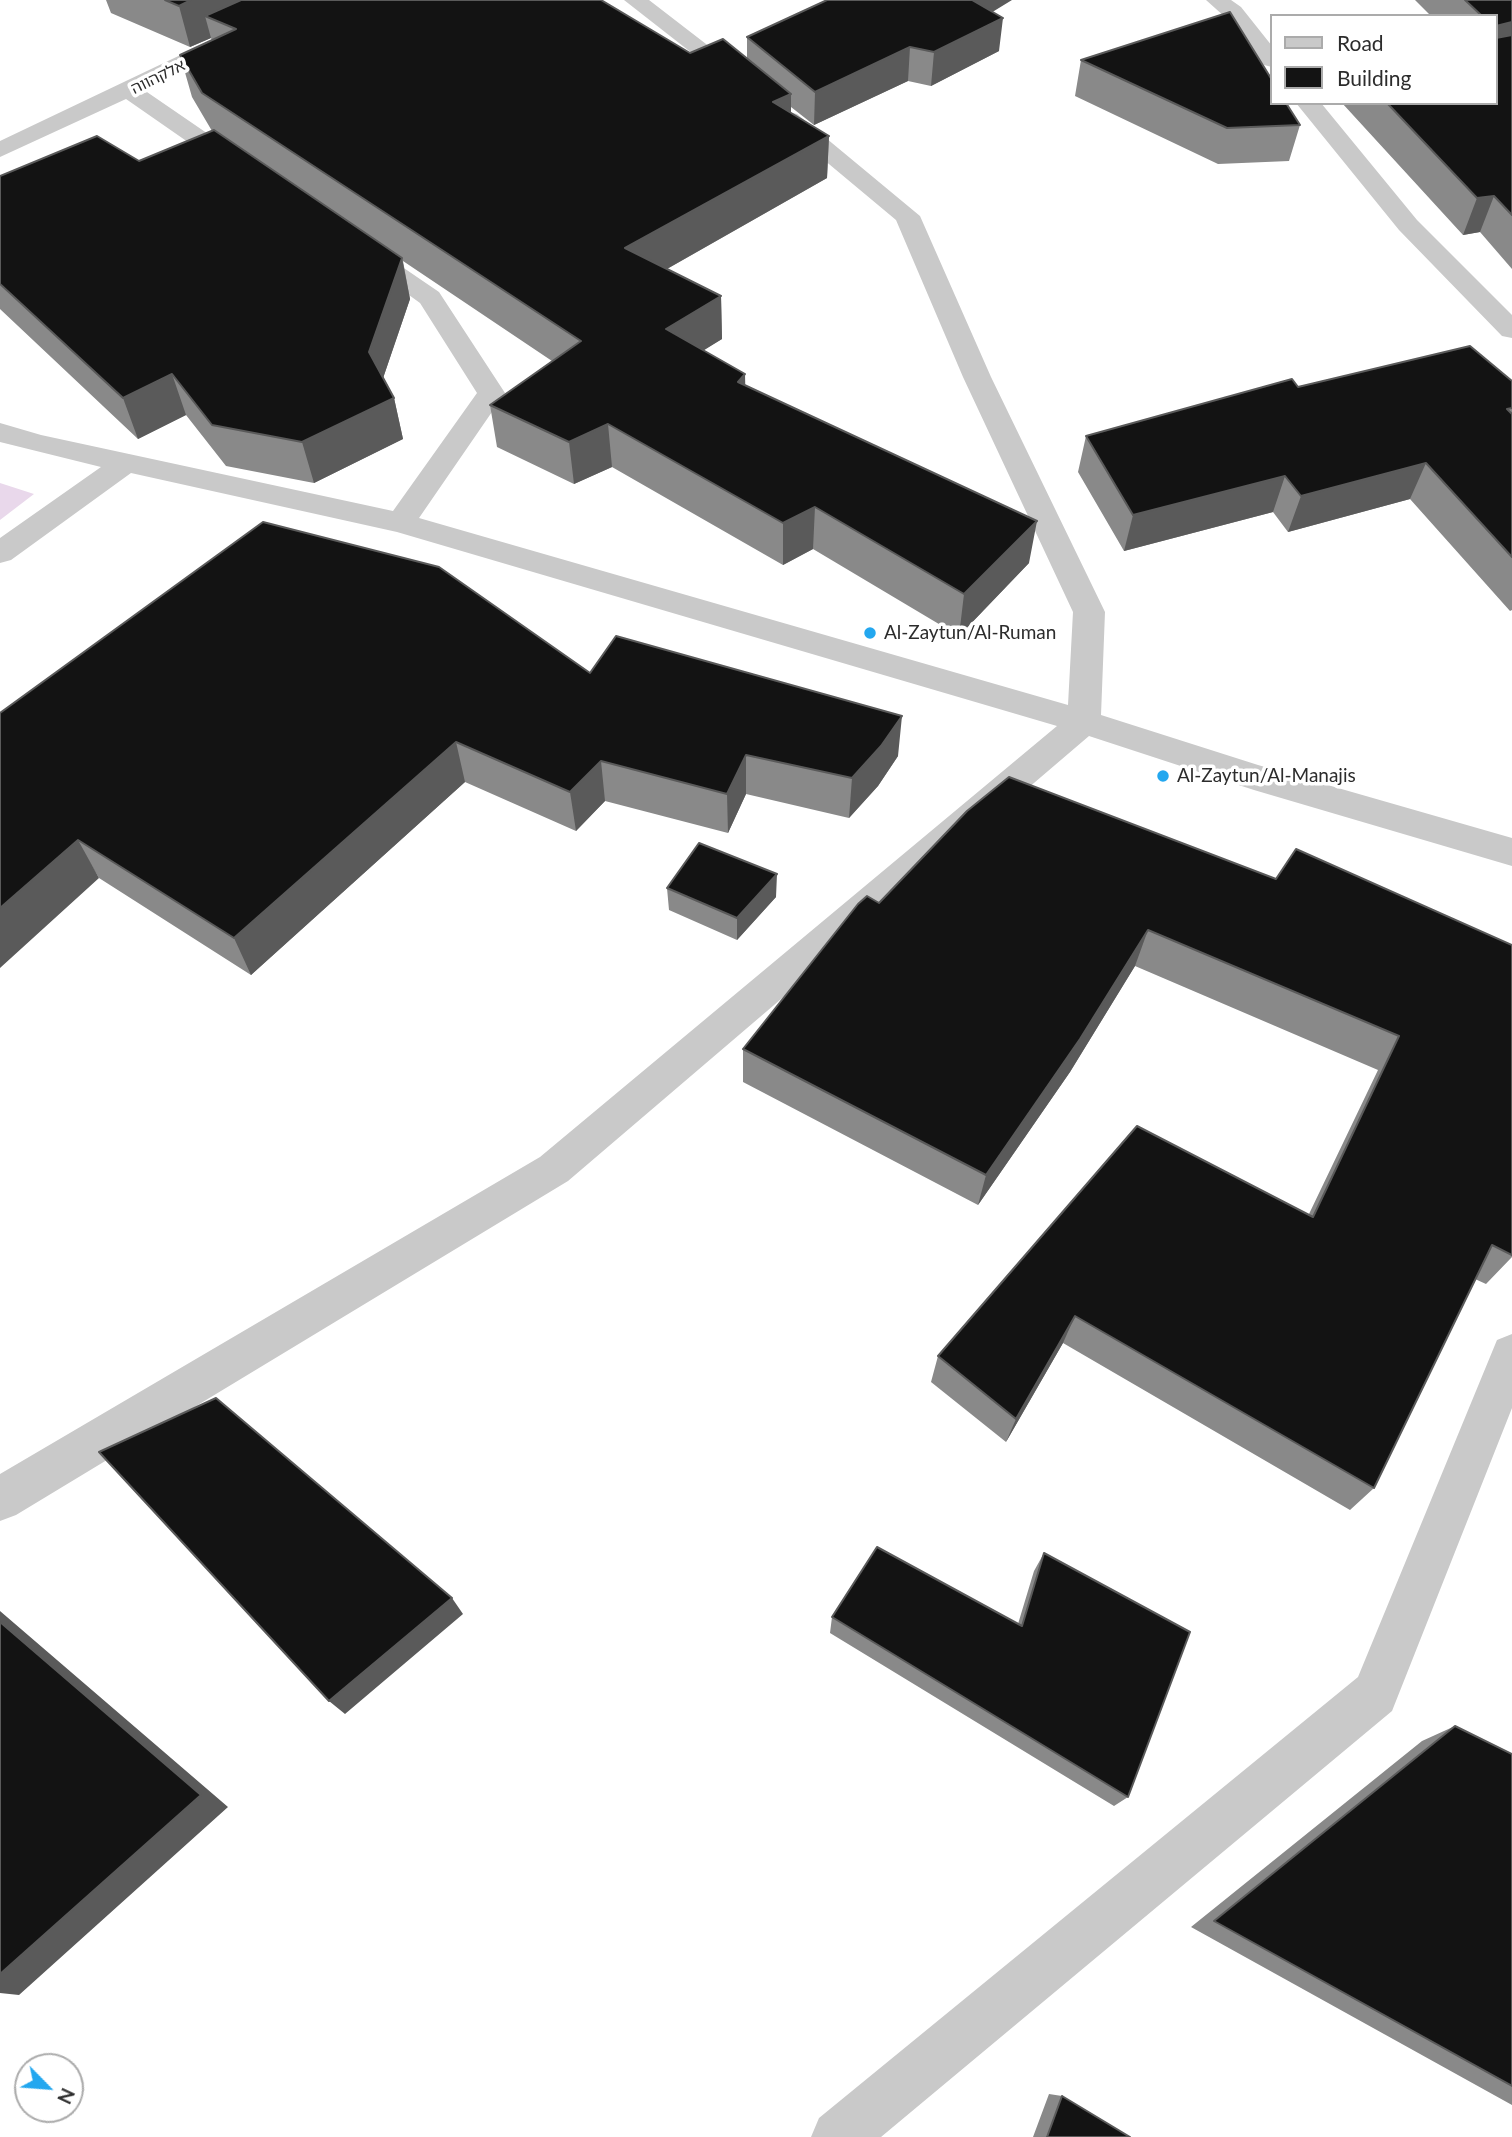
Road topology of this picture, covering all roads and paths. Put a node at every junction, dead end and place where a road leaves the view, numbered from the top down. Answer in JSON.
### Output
{"nodes":[{"id":1,"x":314,"y":0,"type":"edge"},
{"id":2,"x":635,"y":0,"type":"edge"},
{"id":3,"x":1217,"y":0,"type":"edge"},
{"id":4,"x":1270,"y":58,"type":"edge"},
{"id":5,"x":130,"y":91,"type":"junction"},
{"id":6,"x":1310,"y":105,"type":"edge"},
{"id":7,"x":0,"y":126,"type":"edge"},
{"id":8,"x":31,"y":136,"type":"junction"},
{"id":9,"x":0,"y":150,"type":"edge"},
{"id":10,"x":259,"y":180,"type":"edge"},
{"id":11,"x":342,"y":238,"type":"edge"},
{"id":12,"x":1512,"y":330,"type":"edge"},
{"id":13,"x":0,"y":432,"type":"edge"},
{"id":14,"x":126,"y":463,"type":"junction"},
{"id":15,"x":400,"y":523,"type":"junction"},
{"id":16,"x":0,"y":553,"type":"edge"},
{"id":17,"x":1084,"y":722,"type":"junction"},
{"id":18,"x":1512,"y":852,"type":"edge"},
{"id":19,"x":1512,"y":1354,"type":"edge"},
{"id":20,"x":0,"y":1499,"type":"edge"},
{"id":21,"x":838,"y":2137,"type":"edge"}],
"edges":[{"from":1,"to":5,"type":"street","name":"אלקהווה"},
{"from":2,"to":17,"type":"street"},
{"from":3,"to":4,"type":"street"},
{"from":5,"to":8,"type":"street","name":"אלקהווה"},
{"from":5,"to":10,"type":"street"},
{"from":6,"to":12,"type":"street"},
{"from":7,"to":8,"type":"street"},
{"from":8,"to":9,"type":"street","name":"אלקהווה"},
{"from":11,"to":15,"type":"street"},
{"from":13,"to":14,"type":"street"},
{"from":14,"to":15,"type":"street"},
{"from":14,"to":16,"type":"street"},
{"from":15,"to":17,"type":"street"},
{"from":17,"to":18,"type":"street"},
{"from":17,"to":20,"type":"street"},
{"from":19,"to":21,"type":"street"}]}
